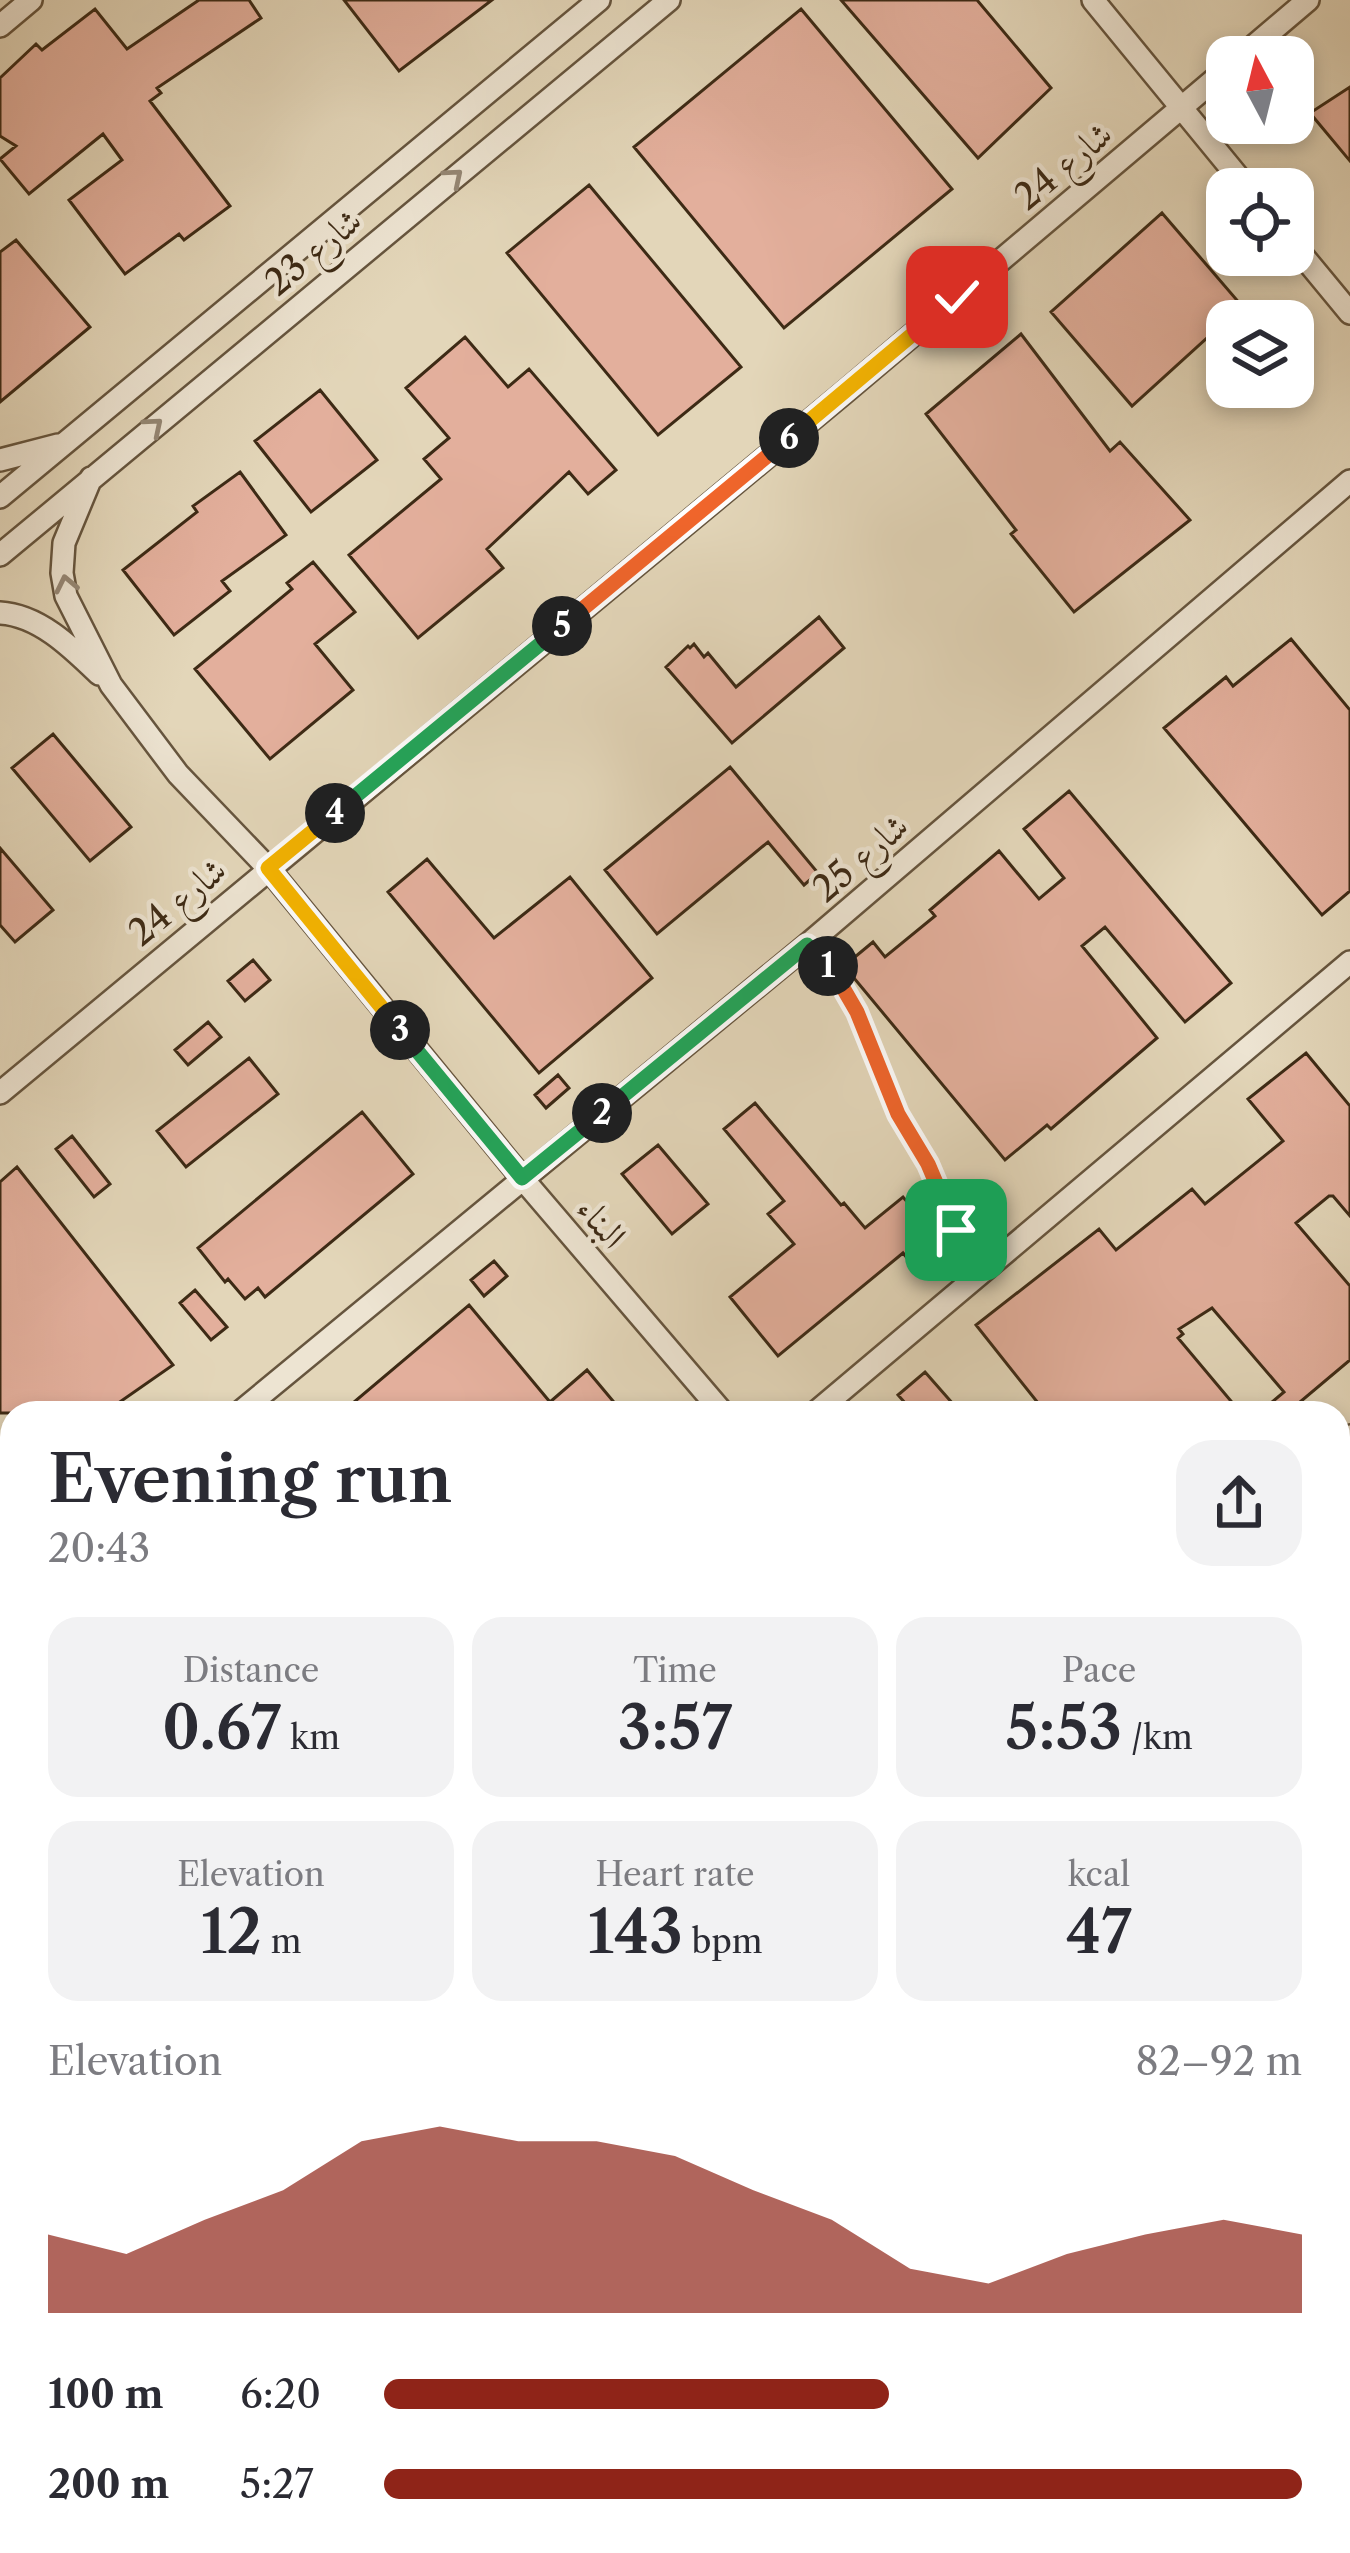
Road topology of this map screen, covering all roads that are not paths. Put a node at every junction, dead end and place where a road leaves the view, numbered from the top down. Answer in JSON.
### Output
{"nodes":[{"id":1,"x":32,"y":0,"type":"edge"},
{"id":2,"x":599,"y":0,"type":"edge"},
{"id":3,"x":669,"y":0,"type":"edge"},
{"id":4,"x":1093,"y":0,"type":"edge"},
{"id":5,"x":1308,"y":0,"type":"edge"},
{"id":6,"x":0,"y":26,"type":"edge"},
{"id":7,"x":1266,"y":36,"type":"edge"},
{"id":8,"x":1206,"y":87,"type":"edge"},
{"id":9,"x":1181,"y":108,"type":"junction"},
{"id":10,"x":1231,"y":168,"type":"edge"},
{"id":11,"x":1314,"y":270,"type":"edge"},
{"id":12,"x":1350,"y":314,"type":"edge"},
{"id":13,"x":64,"y":443,"type":"junction"},
{"id":14,"x":0,"y":460,"type":"edge"},
{"id":15,"x":91,"y":478,"type":"junction"},
{"id":16,"x":1350,"y":481,"type":"edge"},
{"id":17,"x":0,"y":497,"type":"edge"},
{"id":18,"x":0,"y":555,"type":"edge"},
{"id":19,"x":0,"y":613,"type":"edge"},
{"id":20,"x":111,"y":685,"type":"junction"},
{"id":21,"x":268,"y":868,"type":"junction"},
{"id":22,"x":807,"y":945,"type":"junction"},
{"id":23,"x":1350,"y":962,"type":"edge"},
{"id":24,"x":0,"y":1093,"type":"edge"},
{"id":25,"x":522,"y":1178,"type":"junction"},
{"id":26,"x":987,"y":1267,"type":"junction"},
{"id":27,"x":253,"y":1401,"type":"edge"},
{"id":28,"x":713,"y":1401,"type":"edge"},
{"id":29,"x":829,"y":1401,"type":"edge"}],
"edges":[{"from":1,"to":6,"type":"street"},
{"from":2,"to":13,"type":"street","name":"شارع 23"},
{"from":15,"to":3,"type":"street","name":"شارع 23","one_way":true},
{"from":4,"to":9,"type":"street"},
{"from":5,"to":7,"type":"street"},
{"from":8,"to":9,"type":"street","name":"شارع 24"},
{"from":9,"to":10,"type":"street"},
{"from":9,"to":21,"type":"street","name":"شارع 24"},
{"from":11,"to":12,"type":"street"},
{"from":13,"to":14,"type":"street"},
{"from":13,"to":17,"type":"street","name":"شارع 23"},
{"from":15,"to":18,"type":"street","name":"شارع 23"},
{"from":20,"to":15,"type":"street","name":"البناء","one_way":true},
{"from":16,"to":22,"type":"street","name":"شارع 25"},
{"from":19,"to":20,"type":"street","name":"البناء"},
{"from":20,"to":21,"type":"street","name":"البناء"},
{"from":21,"to":24,"type":"street","name":"شارع 24"},
{"from":21,"to":25,"type":"street","name":"البناء"},
{"from":22,"to":25,"type":"street","name":"شارع 25"},
{"from":22,"to":26,"type":"lane"},
{"from":23,"to":26,"type":"street"},
{"from":25,"to":27,"type":"street","name":"شارع 25"},
{"from":25,"to":28,"type":"street","name":"البناء"},
{"from":26,"to":29,"type":"street"}]}
